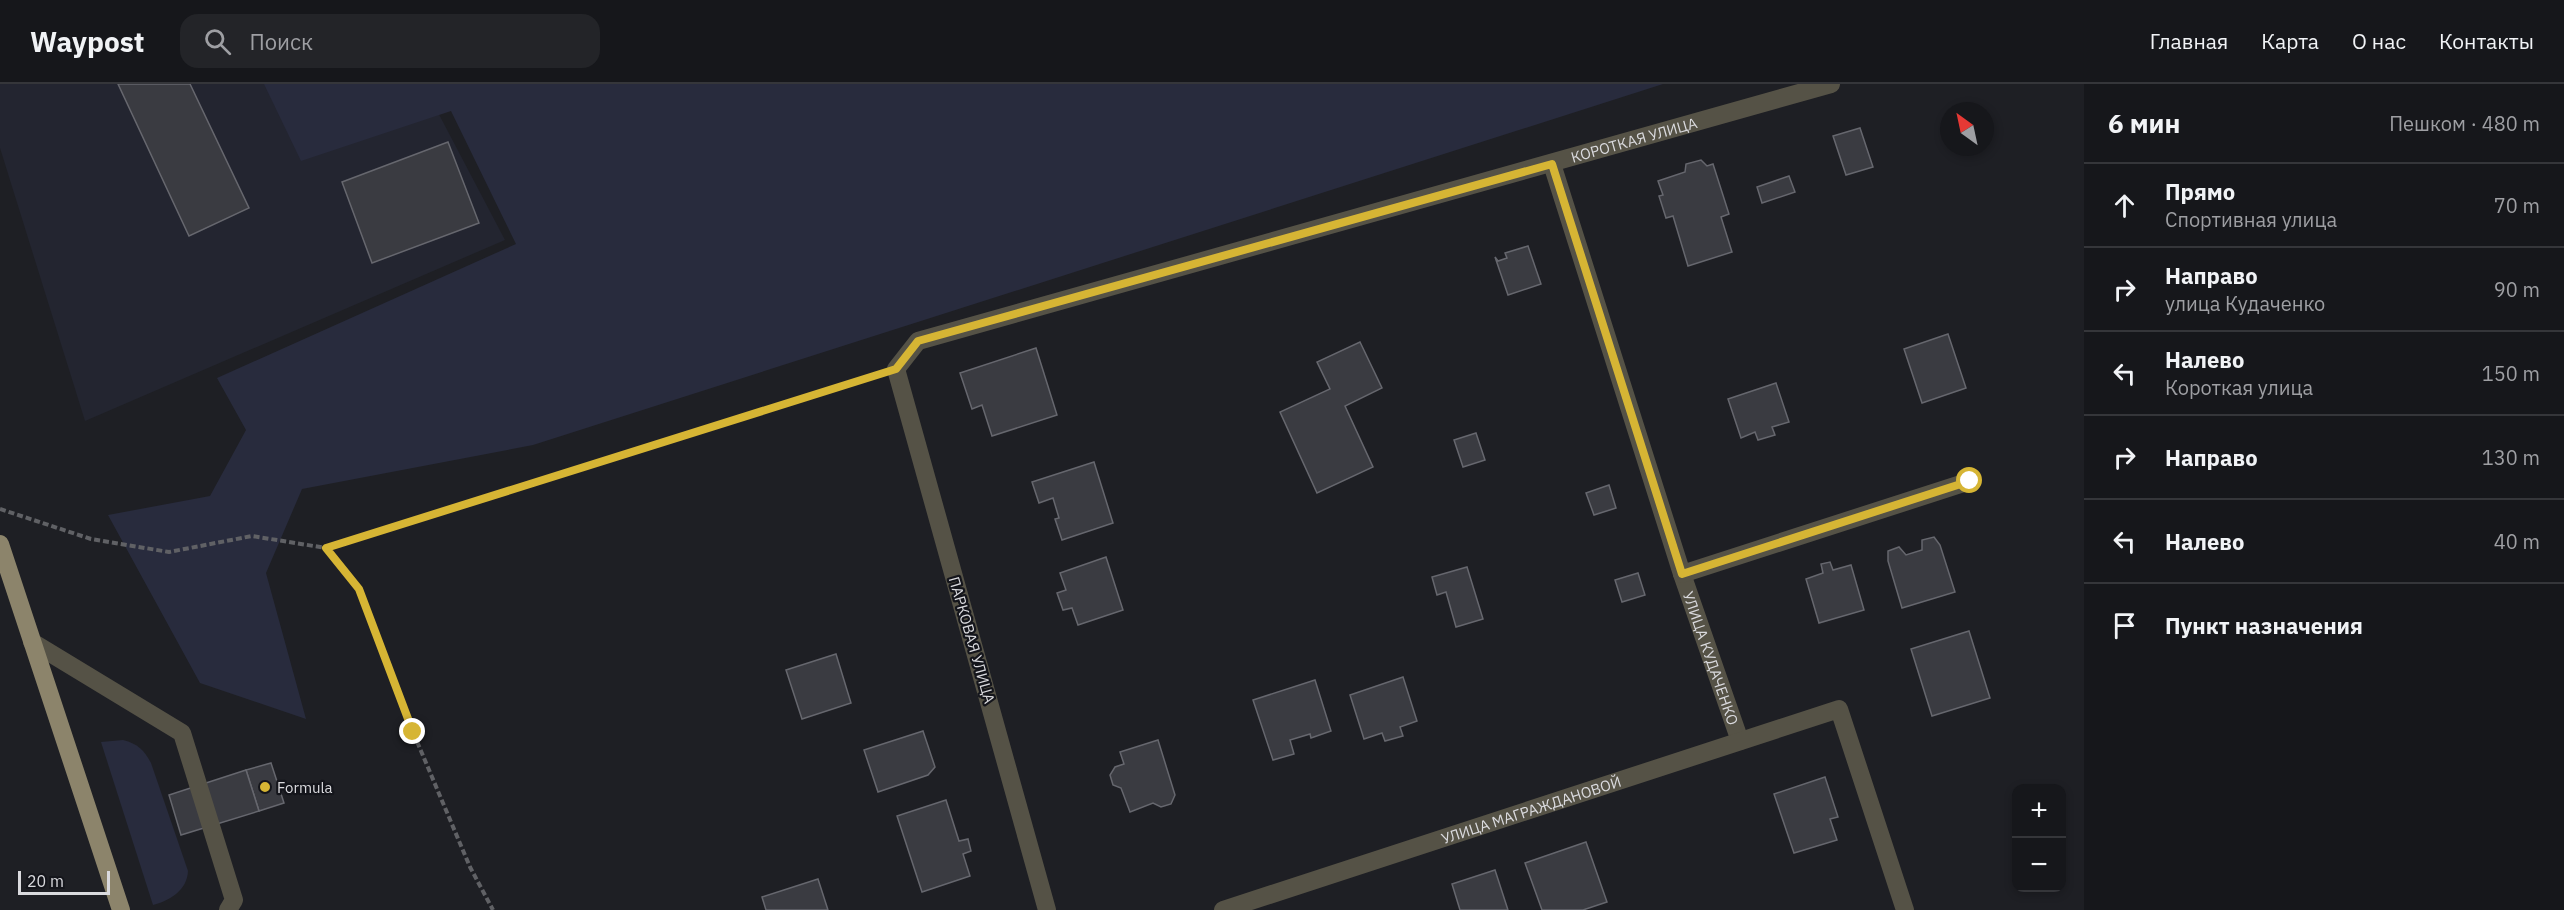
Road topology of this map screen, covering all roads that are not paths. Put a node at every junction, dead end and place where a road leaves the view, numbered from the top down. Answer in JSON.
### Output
{"nodes":[{"id":1,"x":1831,"y":84,"type":"edge"},
{"id":2,"x":1552,"y":164,"type":"junction"},
{"id":3,"x":896,"y":369,"type":"joint"},
{"id":4,"x":1970,"y":481,"type":"dead end"},
{"id":5,"x":0,"y":544,"type":"edge"},
{"id":6,"x":1682,"y":574,"type":"junction"},
{"id":7,"x":32,"y":642,"type":"junction"},
{"id":8,"x":1740,"y":741,"type":"junction"},
{"id":9,"x":121,"y":910,"type":"edge"},
{"id":10,"x":228,"y":910,"type":"edge"},
{"id":11,"x":1047,"y":910,"type":"edge"},
{"id":12,"x":1223,"y":910,"type":"edge"},
{"id":13,"x":1905,"y":910,"type":"edge"}],
"edges":[{"from":1,"to":2,"type":"street","name":"КОРОТКАЯ УЛИЦА"},
{"from":2,"to":3,"type":"street","name":"КОРОТКАЯ УЛИЦА"},
{"from":2,"to":6,"type":"street","name":"УЛИЦА КУДАЧЕНКО"},
{"from":3,"to":11,"type":"street","name":"ПАРКОВАЯ УЛИЦА"},
{"from":4,"to":6,"type":"street"},
{"from":5,"to":7,"type":"main road"},
{"from":6,"to":8,"type":"street","name":"УЛИЦА КУДАЧЕНКО"},
{"from":7,"to":9,"type":"main road"},
{"from":7,"to":10,"type":"street"},
{"from":8,"to":12,"type":"street","name":"УЛИЦА МАГРАЖДАНОВОЙ"},
{"from":8,"to":13,"type":"street","name":"УЛИЦА МАГРАЖДАНОВОЙ"}]}
